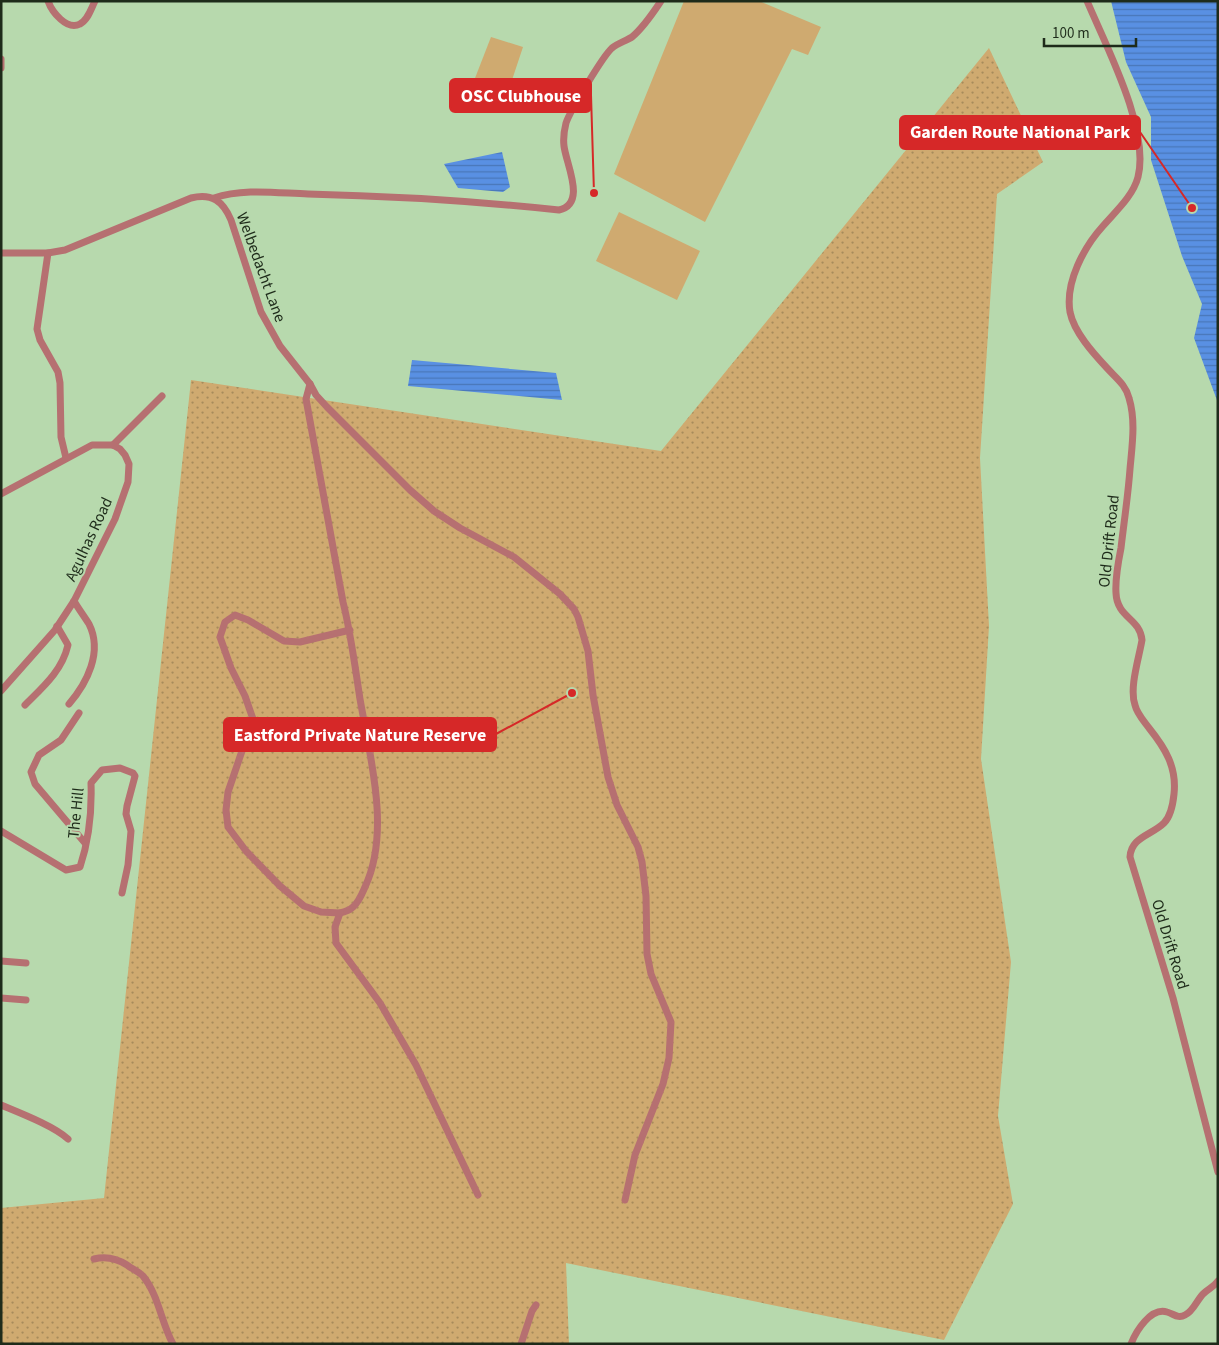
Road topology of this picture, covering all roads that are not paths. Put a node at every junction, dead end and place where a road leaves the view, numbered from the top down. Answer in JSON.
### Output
{"nodes":[{"id":1,"x":48,"y":1,"type":"edge"},
{"id":2,"x":94,"y":1,"type":"edge"},
{"id":3,"x":661,"y":1,"type":"edge"},
{"id":4,"x":1087,"y":1,"type":"edge"},
{"id":5,"x":1,"y":59,"type":"edge"},
{"id":6,"x":1,"y":68,"type":"edge"},
{"id":7,"x":214,"y":198,"type":"junction"},
{"id":8,"x":1,"y":253,"type":"edge"},
{"id":9,"x":48,"y":253,"type":"junction"},
{"id":10,"x":310,"y":384,"type":"junction"},
{"id":11,"x":162,"y":396,"type":"dead end"},
{"id":12,"x":113,"y":445,"type":"junction"},
{"id":13,"x":66,"y":458,"type":"junction"},
{"id":14,"x":1,"y":494,"type":"edge"},
{"id":15,"x":74,"y":601,"type":"junction"},
{"id":16,"x":57,"y":626,"type":"junction"},
{"id":17,"x":350,"y":630,"type":"junction"},
{"id":18,"x":1,"y":691,"type":"edge"},
{"id":19,"x":69,"y":704,"type":"dead end"},
{"id":20,"x":24,"y":705,"type":"dead end"},
{"id":21,"x":79,"y":713,"type":"dead end"},
{"id":22,"x":1,"y":831,"type":"edge"},
{"id":23,"x":85,"y":843,"type":"junction"},
{"id":24,"x":122,"y":893,"type":"dead end"},
{"id":25,"x":340,"y":913,"type":"junction"},
{"id":26,"x":1,"y":961,"type":"edge"},
{"id":27,"x":26,"y":963,"type":"dead end"},
{"id":28,"x":1,"y":998,"type":"edge"},
{"id":29,"x":26,"y":1000,"type":"dead end"},
{"id":30,"x":1,"y":1105,"type":"edge"},
{"id":31,"x":68,"y":1140,"type":"dead end"},
{"id":32,"x":1218,"y":1172,"type":"edge"},
{"id":33,"x":478,"y":1194,"type":"dead end"},
{"id":34,"x":625,"y":1200,"type":"dead end"},
{"id":35,"x":94,"y":1259,"type":"dead end"},
{"id":36,"x":1218,"y":1281,"type":"edge"},
{"id":37,"x":536,"y":1305,"type":"dead end"},
{"id":38,"x":173,"y":1344,"type":"edge"},
{"id":39,"x":521,"y":1344,"type":"edge"},
{"id":40,"x":1131,"y":1344,"type":"edge"}],
"edges":[{"from":1,"to":2,"type":"street"},
{"from":3,"to":7,"type":"street"},
{"from":4,"to":32,"type":"street","name":"Old Drift Road"},
{"from":5,"to":6,"type":"street"},
{"from":7,"to":9,"type":"street"},
{"from":7,"to":10,"type":"street","name":"Welbedacht Lane"},
{"from":8,"to":9,"type":"street"},
{"from":9,"to":13,"type":"street"},
{"from":10,"to":17,"type":"street"},
{"from":10,"to":34,"type":"street","name":"Welbedacht Lane"},
{"from":11,"to":12,"type":"street"},
{"from":12,"to":13,"type":"street"},
{"from":12,"to":15,"type":"street","name":"Agulhas Road"},
{"from":13,"to":14,"type":"street"},
{"from":15,"to":16,"type":"street","name":"Agulhas Road"},
{"from":15,"to":19,"type":"street"},
{"from":16,"to":18,"type":"street","name":"Agulhas Road"},
{"from":16,"to":20,"type":"street"},
{"from":17,"to":25,"type":"street"},
{"from":17,"to":25,"type":"street"},
{"from":21,"to":23,"type":"street"},
{"from":22,"to":23,"type":"street","name":"The Hill"},
{"from":23,"to":24,"type":"street","name":"The Hill"},
{"from":25,"to":33,"type":"street"},
{"from":26,"to":27,"type":"street"},
{"from":28,"to":29,"type":"street"},
{"from":30,"to":31,"type":"street"},
{"from":35,"to":38,"type":"street"},
{"from":36,"to":40,"type":"street"},
{"from":37,"to":39,"type":"street"}]}
